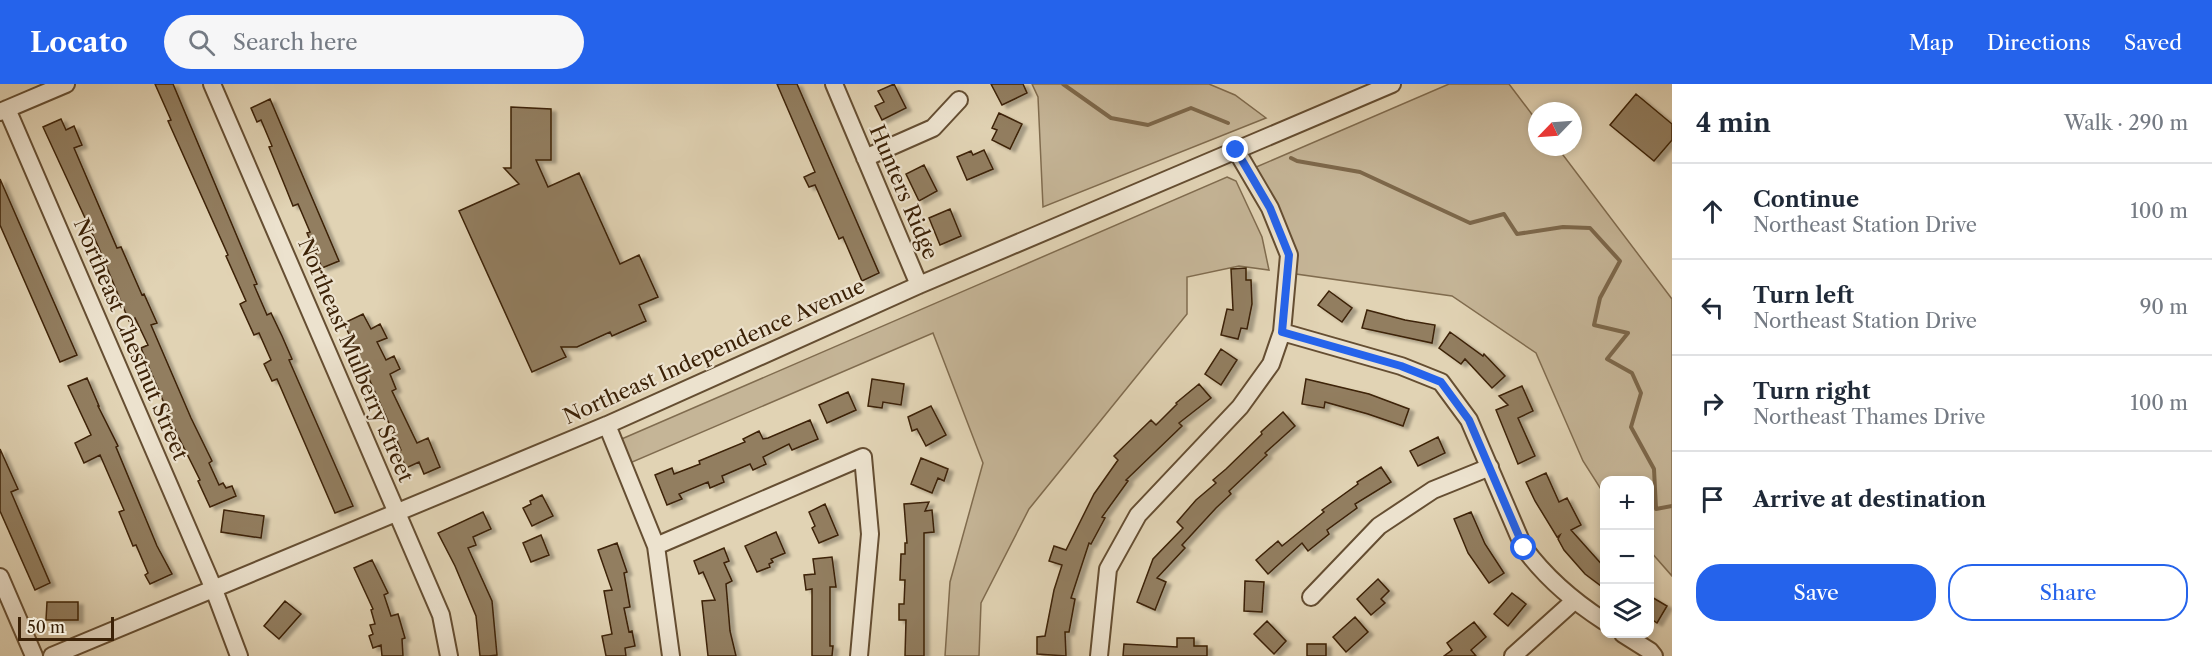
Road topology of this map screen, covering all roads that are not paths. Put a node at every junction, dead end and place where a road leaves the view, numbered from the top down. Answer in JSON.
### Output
{"nodes":[{"id":1,"x":66,"y":84,"type":"edge"},
{"id":2,"x":212,"y":84,"type":"edge"},
{"id":3,"x":834,"y":84,"type":"edge"},
{"id":4,"x":1392,"y":84,"type":"edge"},
{"id":5,"x":1365,"y":89,"type":"edge"},
{"id":6,"x":959,"y":100,"type":"dead end"},
{"id":7,"x":4,"y":110,"type":"edge"},
{"id":8,"x":1236,"y":150,"type":"junction"},
{"id":9,"x":865,"y":158,"type":"junction"},
{"id":10,"x":919,"y":285,"type":"junction"},
{"id":11,"x":1282,"y":332,"type":"junction"},
{"id":12,"x":607,"y":425,"type":"junction"},
{"id":13,"x":1490,"y":467,"type":"junction"},
{"id":14,"x":397,"y":512,"type":"junction"},
{"id":15,"x":656,"y":546,"type":"junction"},
{"id":16,"x":0,"y":577,"type":"edge"},
{"id":17,"x":213,"y":587,"type":"junction"},
{"id":18,"x":1311,"y":597,"type":"dead end"},
{"id":19,"x":1574,"y":602,"type":"junction"},
{"id":20,"x":1600,"y":618,"type":"edge"},
{"id":21,"x":1630,"y":638,"type":"edge"},
{"id":22,"x":34,"y":656,"type":"edge"},
{"id":23,"x":52,"y":656,"type":"edge"},
{"id":24,"x":239,"y":656,"type":"edge"},
{"id":25,"x":449,"y":656,"type":"edge"},
{"id":26,"x":670,"y":656,"type":"edge"},
{"id":27,"x":859,"y":656,"type":"edge"},
{"id":28,"x":1099,"y":656,"type":"edge"},
{"id":29,"x":1513,"y":656,"type":"edge"},
{"id":30,"x":1654,"y":656,"type":"edge"}],
"edges":[{"from":1,"to":7,"type":"street"},
{"from":2,"to":14,"type":"street","name":"Northeast Mulberry Street"},
{"from":3,"to":9,"type":"street","name":"Hunters Ridge"},
{"from":4,"to":5,"type":"street","name":"Northeast Independence Avenue"},
{"from":5,"to":8,"type":"street","name":"Northeast Independence Avenue"},
{"from":6,"to":9,"type":"street"},
{"from":7,"to":17,"type":"street","name":"Northeast Chestnut Street"},
{"from":8,"to":10,"type":"street","name":"Northeast Independence Avenue"},
{"from":8,"to":11,"type":"street"},
{"from":9,"to":10,"type":"street","name":"Hunters Ridge"},
{"from":10,"to":12,"type":"street","name":"Northeast Independence Avenue"},
{"from":11,"to":13,"type":"street"},
{"from":11,"to":28,"type":"street"},
{"from":12,"to":14,"type":"street","name":"Northeast Independence Avenue"},
{"from":12,"to":15,"type":"street"},
{"from":13,"to":18,"type":"street"},
{"from":13,"to":19,"type":"street"},
{"from":14,"to":17,"type":"street","name":"Northeast Independence Avenue"},
{"from":14,"to":25,"type":"street","name":"Northeast Mulberry Street"},
{"from":15,"to":26,"type":"street"},
{"from":15,"to":27,"type":"street"},
{"from":16,"to":22,"type":"street"},
{"from":17,"to":23,"type":"street","name":"Northeast Independence Avenue"},
{"from":17,"to":24,"type":"street","name":"Northeast Chestnut Street"},
{"from":19,"to":20,"type":"street"},
{"from":19,"to":29,"type":"street"},
{"from":21,"to":30,"type":"street"}]}
